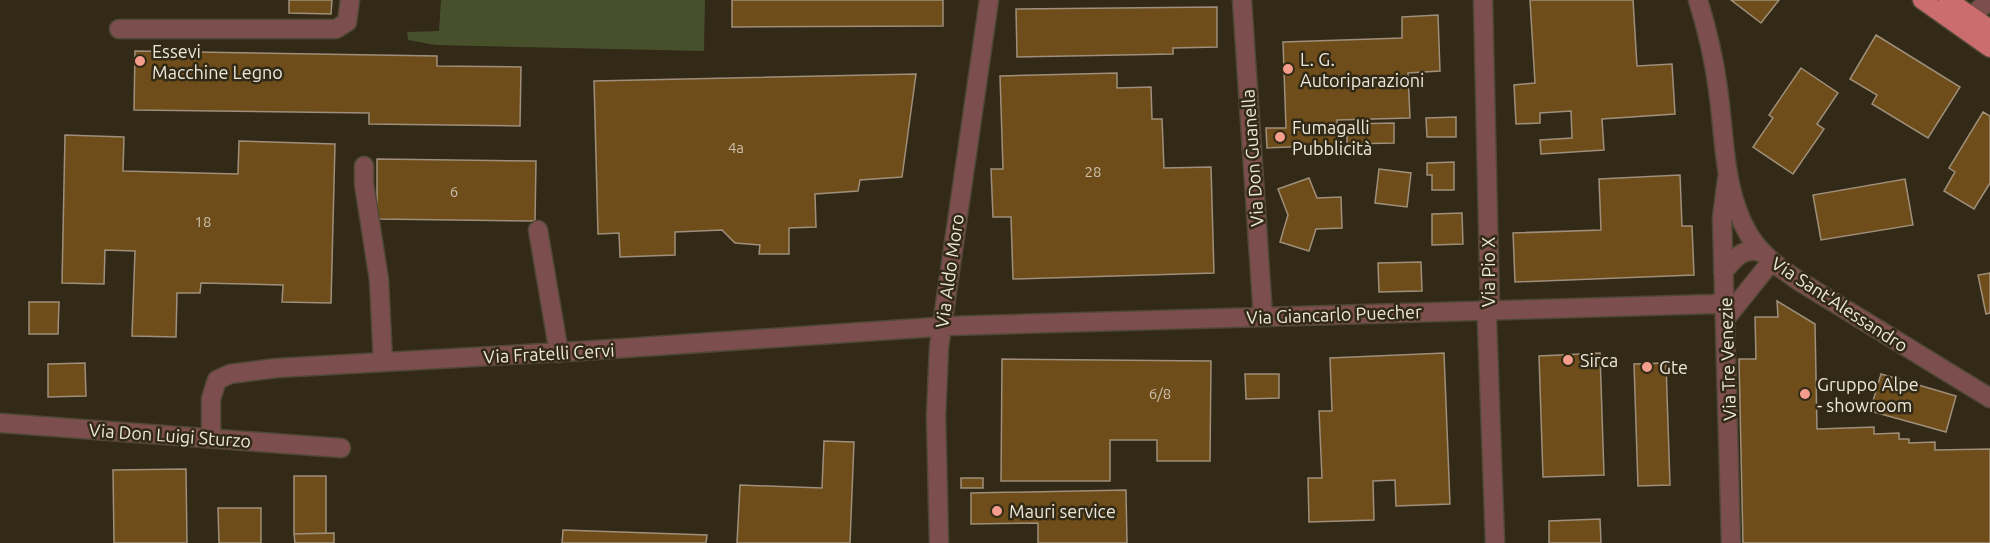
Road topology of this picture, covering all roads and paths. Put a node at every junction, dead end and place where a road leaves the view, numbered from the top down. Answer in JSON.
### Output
{"nodes":[{"id":1,"x":350,"y":0,"type":"edge"},
{"id":2,"x":989,"y":0,"type":"edge"},
{"id":3,"x":1242,"y":0,"type":"edge"},
{"id":4,"x":1483,"y":0,"type":"edge"},
{"id":5,"x":1698,"y":0,"type":"edge"},
{"id":6,"x":1922,"y":0,"type":"edge"},
{"id":7,"x":1948,"y":0,"type":"edge"},
{"id":8,"x":1989,"y":0,"type":"edge"},
{"id":9,"x":1971,"y":17,"type":"junction"},
{"id":10,"x":119,"y":29,"type":"dead end"},
{"id":11,"x":1982,"y":33,"type":"edge"},
{"id":12,"x":1990,"y":48,"type":"edge"},
{"id":13,"x":364,"y":166,"type":"dead end"},
{"id":14,"x":1728,"y":175,"type":"junction"},
{"id":15,"x":538,"y":230,"type":"dead end"},
{"id":16,"x":1767,"y":257,"type":"junction"},
{"id":17,"x":1724,"y":272,"type":"junction"},
{"id":18,"x":1490,"y":309,"type":"junction"},
{"id":19,"x":1726,"y":310,"type":"junction"},
{"id":20,"x":1263,"y":317,"type":"junction"},
{"id":21,"x":941,"y":327,"type":"junction"},
{"id":22,"x":559,"y":353,"type":"junction"},
{"id":23,"x":383,"y":362,"type":"junction"},
{"id":24,"x":1990,"y":398,"type":"edge"},
{"id":25,"x":0,"y":423,"type":"edge"},
{"id":26,"x":211,"y":438,"type":"junction"},
{"id":27,"x":341,"y":448,"type":"dead end"},
{"id":28,"x":939,"y":543,"type":"edge"},
{"id":29,"x":1495,"y":543,"type":"edge"},
{"id":30,"x":1731,"y":543,"type":"edge"}],
"edges":[{"from":1,"to":10,"type":"street"},
{"from":2,"to":21,"type":"street","name":"Via Aldo Moro"},
{"from":3,"to":20,"type":"street","name":"Via Don Guanella"},
{"from":4,"to":18,"type":"street","name":"Via Pio X"},
{"from":5,"to":14,"type":"street","name":"Via Sant'Alessandro"},
{"from":6,"to":11,"type":"main road"},
{"from":7,"to":9,"type":"main road"},
{"from":8,"to":9,"type":"street"},
{"from":9,"to":11,"type":"main road"},
{"from":11,"to":12,"type":"main road"},
{"from":13,"to":23,"type":"street"},
{"from":14,"to":16,"type":"street","name":"Via Sant'Alessandro"},
{"from":14,"to":17,"type":"street","name":"Via Tre Venezie"},
{"from":15,"to":22,"type":"street"},
{"from":16,"to":17,"type":"street"},
{"from":16,"to":19,"type":"street"},
{"from":16,"to":24,"type":"street","name":"Via Sant'Alessandro"},
{"from":17,"to":19,"type":"street","name":"Via Tre Venezie"},
{"from":18,"to":19,"type":"street","name":"Via Giancarlo Puecher"},
{"from":18,"to":20,"type":"street","name":"Via Giancarlo Puecher"},
{"from":18,"to":29,"type":"street","name":"Via Pio X"},
{"from":19,"to":30,"type":"street","name":"Via Tre Venezie"},
{"from":20,"to":21,"type":"street","name":"Via Giancarlo Puecher"},
{"from":21,"to":22,"type":"street","name":"Via Fratelli Cervi"},
{"from":21,"to":28,"type":"street","name":"Via Aldo Moro"},
{"from":22,"to":23,"type":"street","name":"Via Fratelli Cervi"},
{"from":23,"to":26,"type":"street","name":"Via Fratelli Cervi"},
{"from":25,"to":26,"type":"street","name":"Via Don Luigi Sturzo"},
{"from":26,"to":27,"type":"street","name":"Via Don Luigi Sturzo"}]}
